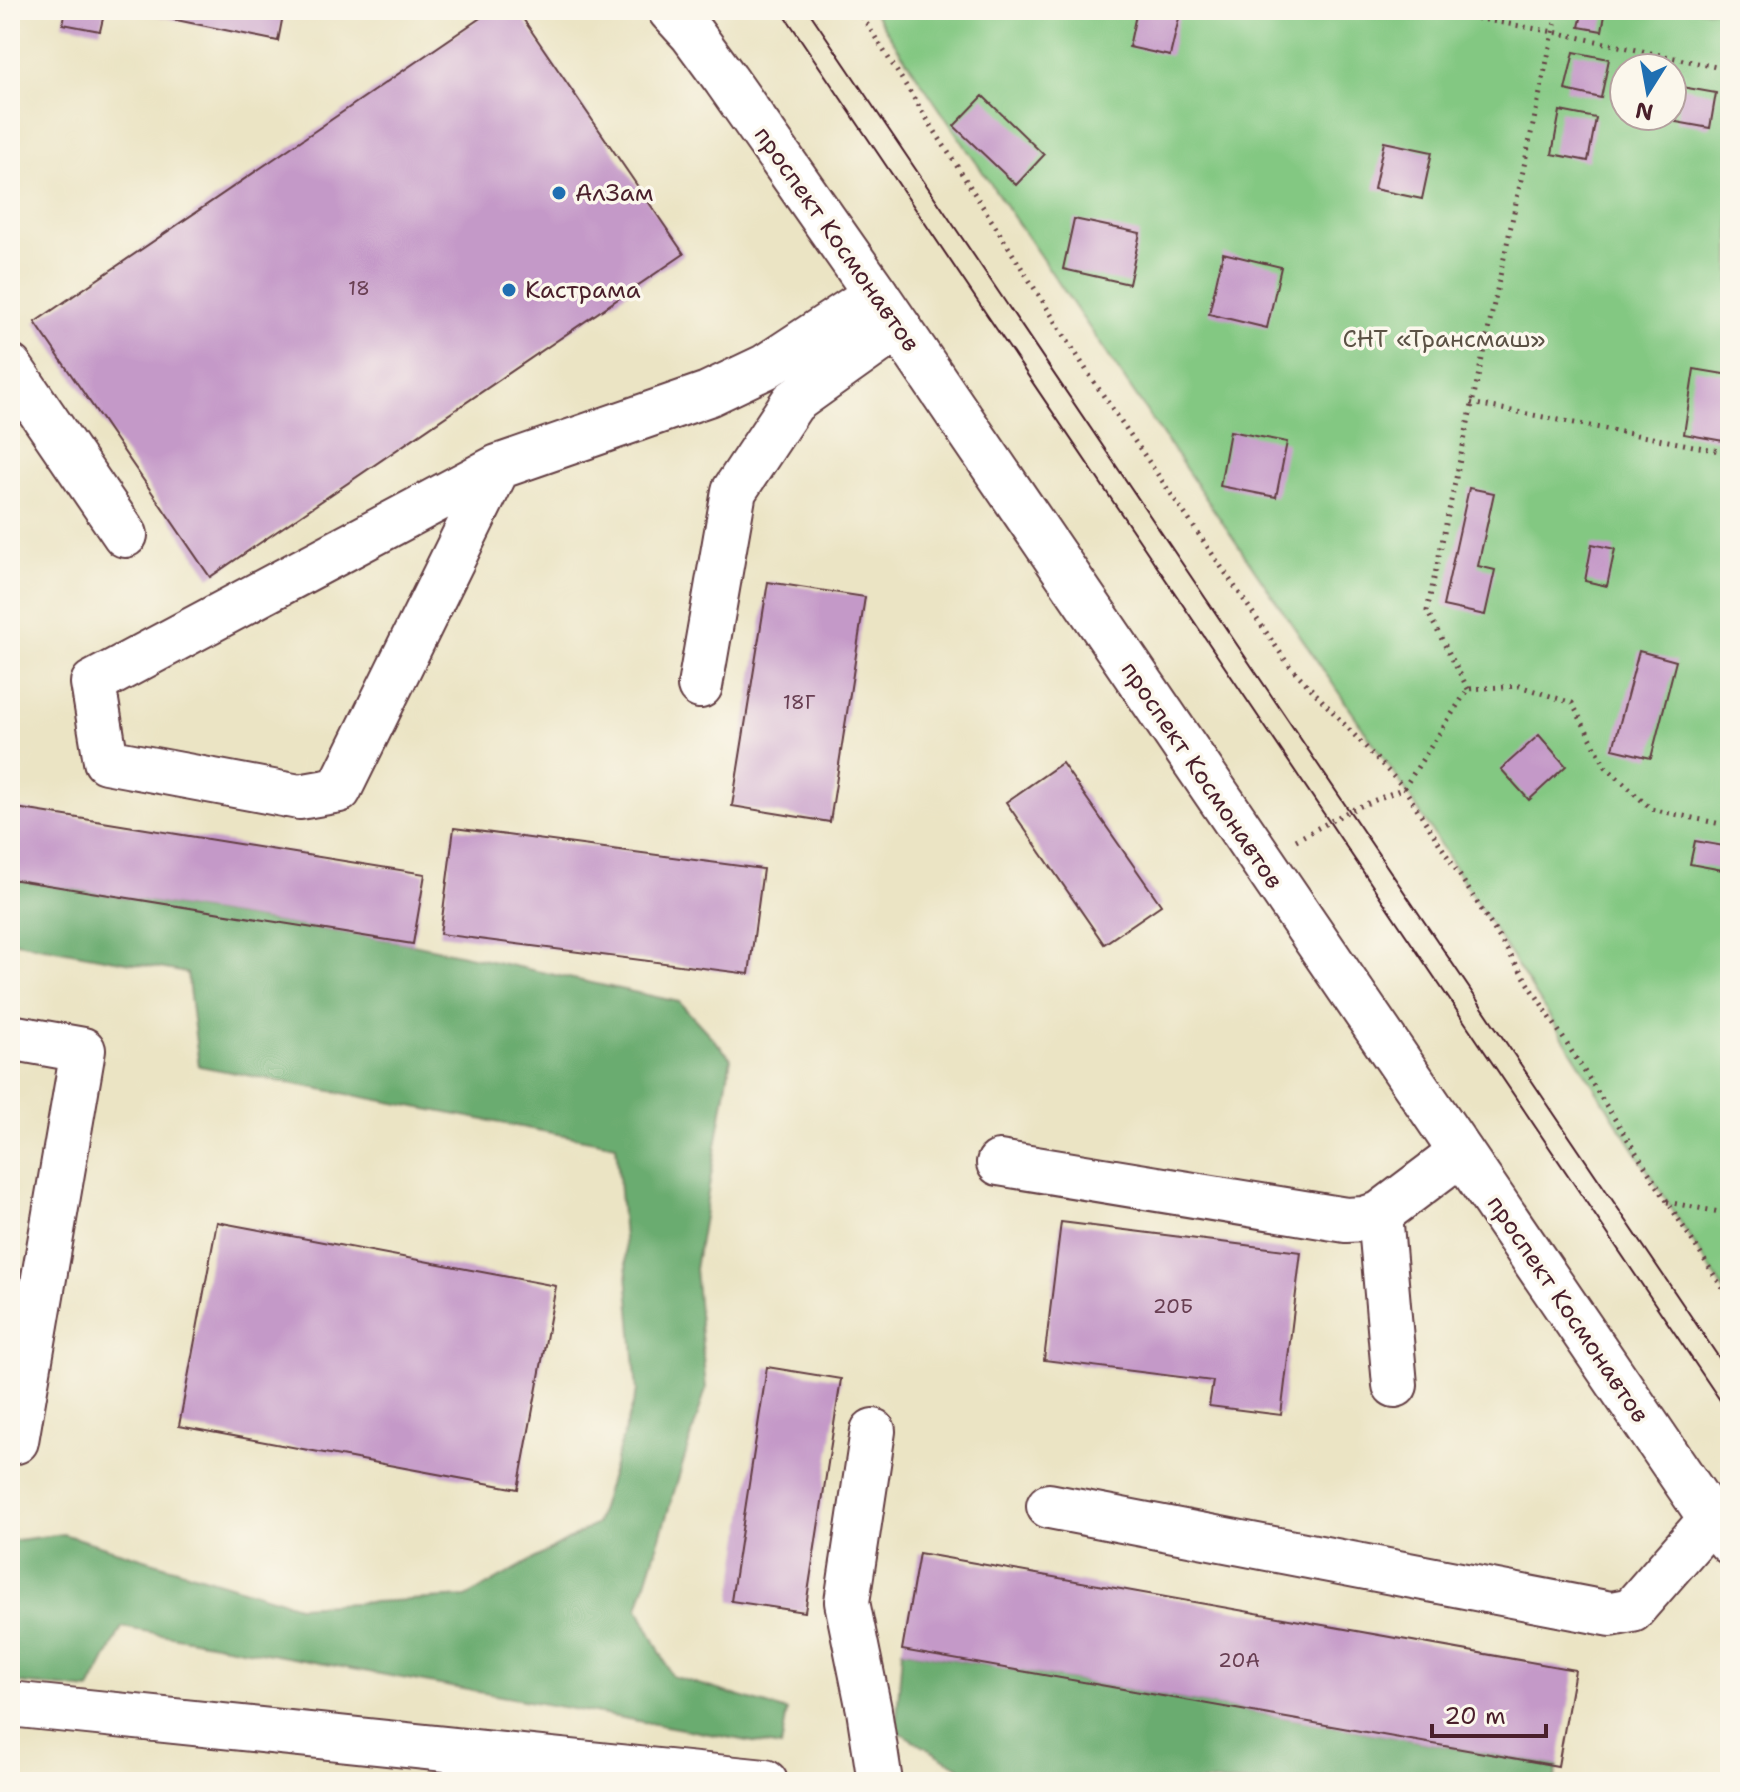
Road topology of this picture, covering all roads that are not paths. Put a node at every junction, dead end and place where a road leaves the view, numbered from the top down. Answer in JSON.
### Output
{"nodes":[{"id":1,"x":670,"y":10,"type":"edge"},
{"id":2,"x":887,"y":310,"type":"junction"},
{"id":3,"x":10,"y":367,"type":"edge"},
{"id":4,"x":498,"y":467,"type":"junction"},
{"id":5,"x":125,"y":535,"type":"dead end"},
{"id":6,"x":700,"y":686,"type":"dead end"},
{"id":7,"x":10,"y":1037,"type":"edge"},
{"id":8,"x":1461,"y":1153,"type":"junction"},
{"id":9,"x":999,"y":1163,"type":"dead end"},
{"id":10,"x":1380,"y":1214,"type":"junction"},
{"id":11,"x":1395,"y":1385,"type":"dead end"},
{"id":12,"x":873,"y":1431,"type":"dead end"},
{"id":13,"x":16,"y":1441,"type":"dead end"},
{"id":14,"x":1049,"y":1506,"type":"dead end"},
{"id":15,"x":1721,"y":1530,"type":"edge"},
{"id":16,"x":10,"y":1704,"type":"edge"},
{"id":17,"x":596,"y":1773,"type":"edge"},
{"id":18,"x":765,"y":1782,"type":"edge"},
{"id":19,"x":880,"y":1782,"type":"edge"}],
"edges":[{"from":1,"to":2,"type":"main road","name":"проспект Космонавтов"},
{"from":2,"to":4,"type":"main road"},
{"from":2,"to":6,"type":"main road"},
{"from":2,"to":8,"type":"main road","name":"проспект Космонавтов"},
{"from":3,"to":5,"type":"main road"},
{"from":4,"to":4,"type":"main road"},
{"from":7,"to":13,"type":"main road"},
{"from":8,"to":10,"type":"main road"},
{"from":8,"to":15,"type":"main road","name":"проспект Космонавтов"},
{"from":9,"to":10,"type":"main road"},
{"from":10,"to":11,"type":"main road"},
{"from":12,"to":19,"type":"main road"},
{"from":14,"to":15,"type":"main road"},
{"from":16,"to":17,"type":"main road"},
{"from":17,"to":18,"type":"main road"}]}
